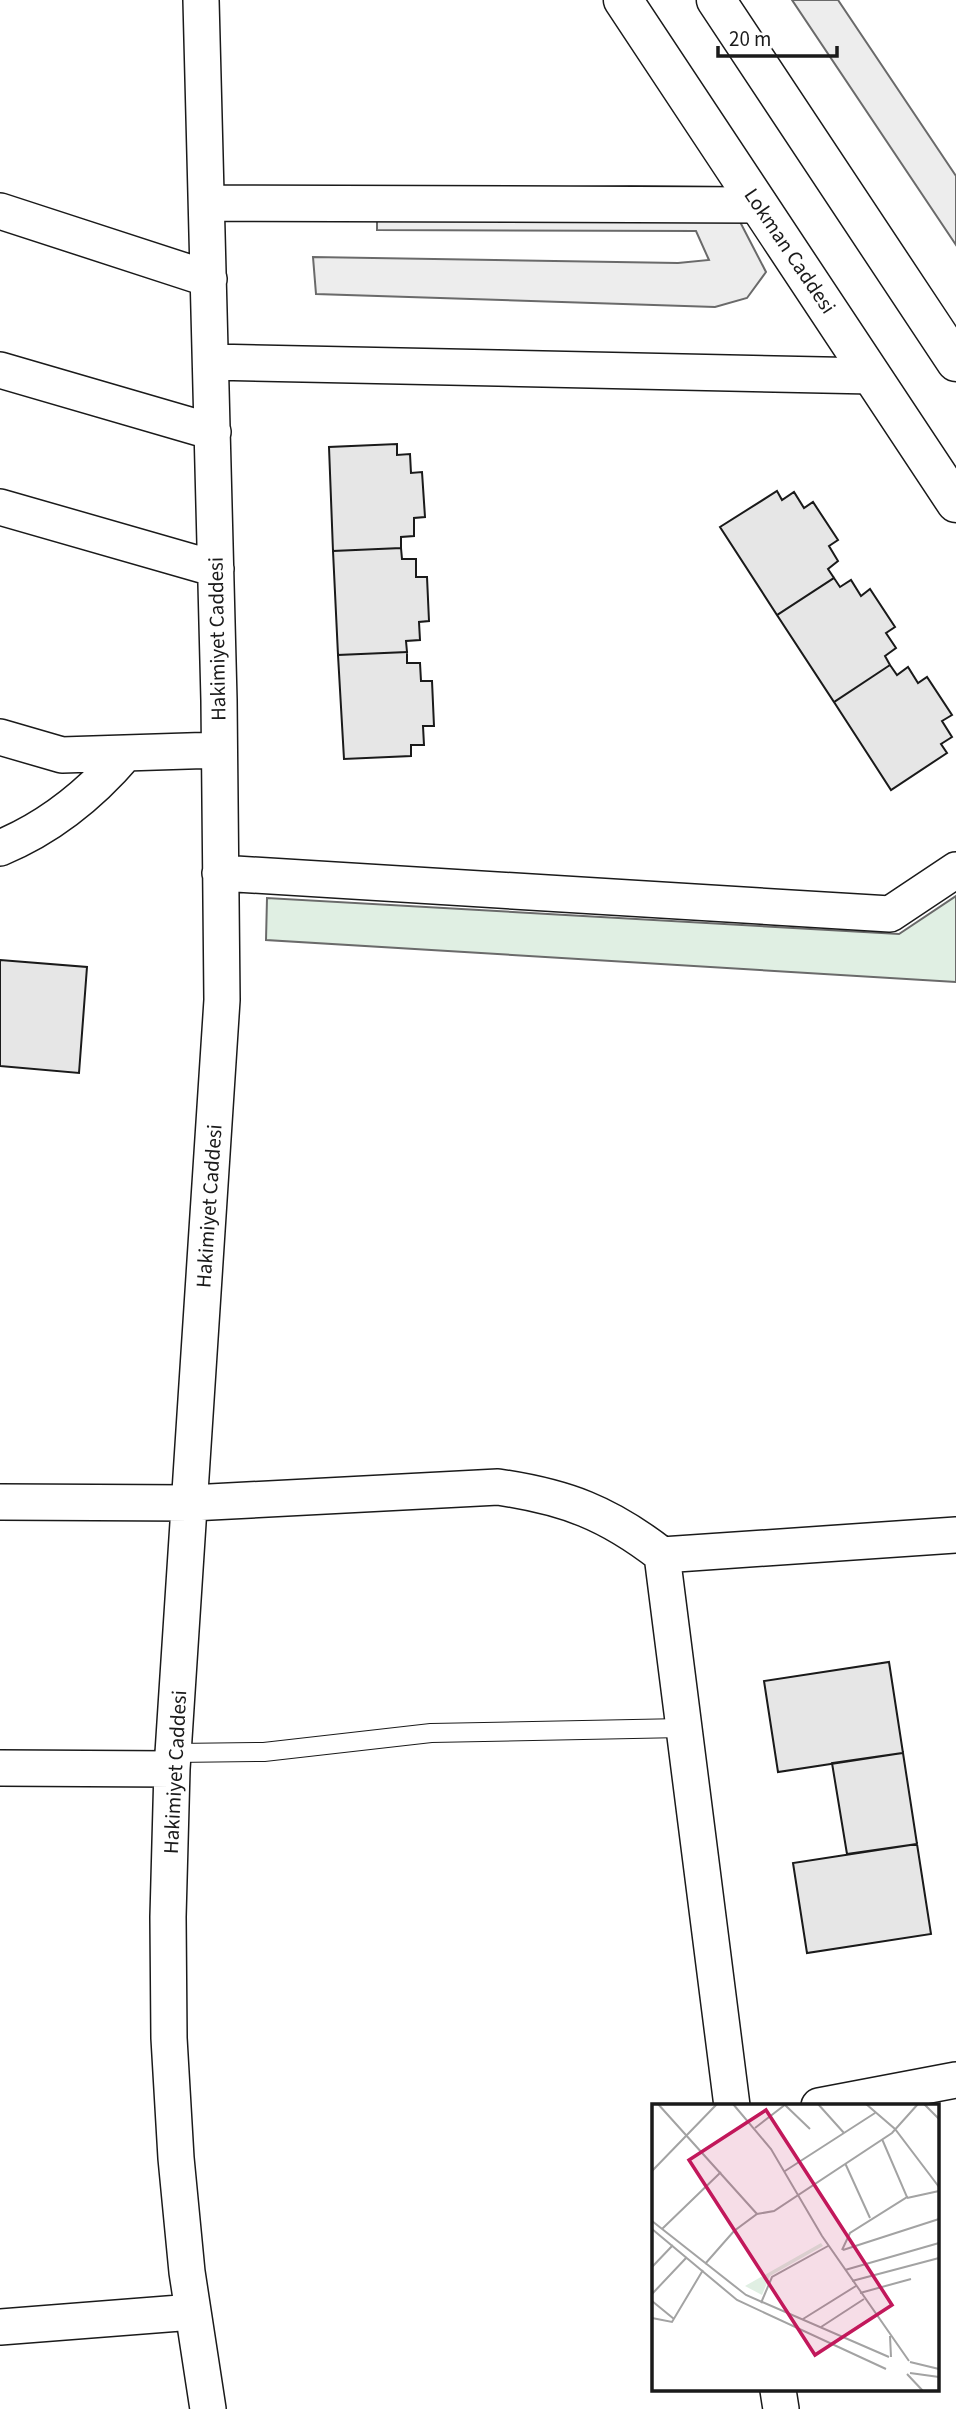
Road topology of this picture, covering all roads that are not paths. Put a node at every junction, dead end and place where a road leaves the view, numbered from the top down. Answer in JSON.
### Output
{"nodes":[{"id":1,"x":201,"y":0,"type":"edge"},
{"id":2,"x":623,"y":0,"type":"edge"},
{"id":3,"x":716,"y":0,"type":"edge"},
{"id":4,"x":207,"y":203,"type":"junction"},
{"id":5,"x":760,"y":205,"type":"junction"},
{"id":6,"x":0,"y":211,"type":"edge"},
{"id":7,"x":209,"y":279,"type":"junction"},
{"id":8,"x":211,"y":362,"type":"junction"},
{"id":9,"x":956,"y":362,"type":"edge"},
{"id":10,"x":0,"y":370,"type":"edge"},
{"id":11,"x":872,"y":376,"type":"junction"},
{"id":12,"x":213,"y":432,"type":"junction"},
{"id":13,"x":956,"y":503,"type":"edge"},
{"id":14,"x":0,"y":507,"type":"edge"},
{"id":15,"x":216,"y":569,"type":"junction"},
{"id":16,"x":0,"y":737,"type":"edge"},
{"id":17,"x":219,"y":750,"type":"junction"},
{"id":18,"x":126,"y":752,"type":"junction"},
{"id":19,"x":0,"y":848,"type":"edge"},
{"id":20,"x":956,"y":870,"type":"edge"},
{"id":21,"x":220,"y":873,"type":"junction"},
{"id":22,"x":0,"y":1502,"type":"edge"},
{"id":23,"x":191,"y":1503,"type":"junction"},
{"id":24,"x":956,"y":1535,"type":"edge"},
{"id":25,"x":662,"y":1555,"type":"junction"},
{"id":26,"x":683,"y":1728,"type":"junction"},
{"id":27,"x":173,"y":1761,"type":"junction"},
{"id":28,"x":0,"y":1768,"type":"edge"},
{"id":29,"x":956,"y":2080,"type":"edge"},
{"id":30,"x":732,"y":2104,"type":"edge"},
{"id":31,"x":830,"y":2104,"type":"edge"},
{"id":32,"x":193,"y":2312,"type":"junction"},
{"id":33,"x":0,"y":2327,"type":"edge"},
{"id":34,"x":208,"y":2409,"type":"edge"}],
"edges":[{"from":1,"to":4,"type":"street","name":"Hakimiyet Caddesi"},
{"from":2,"to":5,"type":"street","name":"Lokman Caddesi"},
{"from":3,"to":9,"type":"street"},
{"from":4,"to":5,"type":"street"},
{"from":4,"to":7,"type":"street","name":"Hakimiyet Caddesi"},
{"from":5,"to":11,"type":"street","name":"Lokman Caddesi"},
{"from":6,"to":7,"type":"street"},
{"from":7,"to":8,"type":"street","name":"Hakimiyet Caddesi"},
{"from":8,"to":11,"type":"street"},
{"from":8,"to":12,"type":"street","name":"Hakimiyet Caddesi"},
{"from":10,"to":12,"type":"street"},
{"from":11,"to":13,"type":"street","name":"Lokman Caddesi"},
{"from":12,"to":15,"type":"street","name":"Hakimiyet Caddesi"},
{"from":14,"to":15,"type":"street"},
{"from":15,"to":17,"type":"street","name":"Hakimiyet Caddesi"},
{"from":16,"to":18,"type":"street"},
{"from":17,"to":18,"type":"street"},
{"from":17,"to":21,"type":"street","name":"Hakimiyet Caddesi"},
{"from":18,"to":19,"type":"street"},
{"from":20,"to":21,"type":"street"},
{"from":21,"to":23,"type":"street","name":"Hakimiyet Caddesi"},
{"from":22,"to":23,"type":"street"},
{"from":23,"to":25,"type":"street"},
{"from":23,"to":27,"type":"street","name":"Hakimiyet Caddesi"},
{"from":24,"to":25,"type":"street"},
{"from":25,"to":26,"type":"street"},
{"from":26,"to":27,"type":"lane"},
{"from":26,"to":30,"type":"street"},
{"from":27,"to":28,"type":"street"},
{"from":27,"to":32,"type":"street","name":"Hakimiyet Caddesi"},
{"from":29,"to":31,"type":"street"},
{"from":32,"to":33,"type":"street"},
{"from":32,"to":34,"type":"street","name":"Hakimiyet Caddesi"}]}
